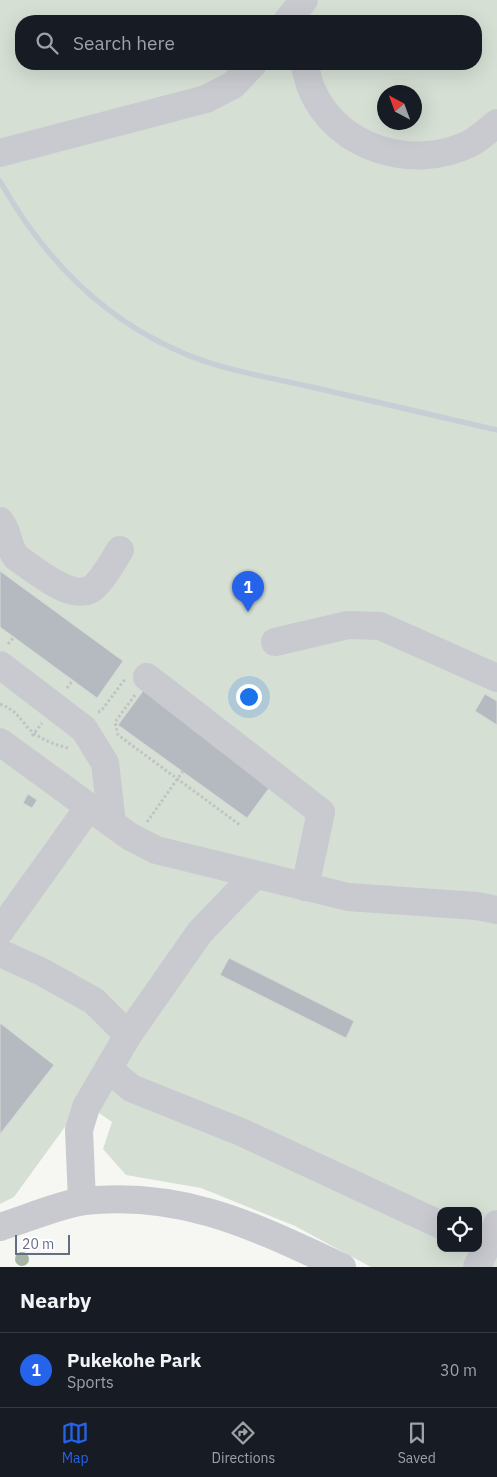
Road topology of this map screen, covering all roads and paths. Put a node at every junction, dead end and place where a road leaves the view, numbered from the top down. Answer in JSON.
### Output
{"nodes":[{"id":1,"x":304,"y":0,"type":"edge"},
{"id":2,"x":310,"y":0,"type":"edge"},
{"id":3,"x":292,"y":15,"type":"edge"},
{"id":4,"x":305,"y":15,"type":"edge"},
{"id":5,"x":247,"y":70,"type":"edge"},
{"id":6,"x":306,"y":70,"type":"edge"},
{"id":7,"x":497,"y":123,"type":"edge"},
{"id":8,"x":0,"y":152,"type":"edge"},
{"id":9,"x":0,"y":521,"type":"edge"},
{"id":10,"x":120,"y":550,"type":"dead end"},
{"id":11,"x":275,"y":642,"type":"dead end"},
{"id":12,"x":0,"y":666,"type":"edge"},
{"id":13,"x":138,"y":676,"type":"junction"},
{"id":14,"x":497,"y":678,"type":"edge"},
{"id":15,"x":0,"y":704,"type":"edge"},
{"id":16,"x":95,"y":712,"type":"dead end"},
{"id":17,"x":45,"y":718,"type":"dead end"},
{"id":18,"x":34,"y":734,"type":"junction"},
{"id":19,"x":0,"y":742,"type":"edge"},
{"id":20,"x":68,"y":748,"type":"dead end"},
{"id":21,"x":183,"y":771,"type":"dead end"},
{"id":22,"x":89,"y":807,"type":"junction"},
{"id":23,"x":149,"y":818,"type":"dead end"},
{"id":24,"x":112,"y":823,"type":"junction"},
{"id":25,"x":240,"y":826,"type":"dead end"},
{"id":26,"x":255,"y":876,"type":"junction"},
{"id":27,"x":305,"y":887,"type":"junction"},
{"id":28,"x":497,"y":910,"type":"edge"},
{"id":29,"x":0,"y":931,"type":"edge"},
{"id":30,"x":0,"y":953,"type":"edge"},
{"id":31,"x":128,"y":1035,"type":"junction"},
{"id":32,"x":109,"y":1070,"type":"junction"},
{"id":33,"x":82,"y":1201,"type":"junction"},
{"id":34,"x":437,"y":1223,"type":"edge"},
{"id":35,"x":0,"y":1227,"type":"edge"},
{"id":36,"x":342,"y":1267,"type":"edge"}],
"edges":[{"from":1,"to":3,"type":"lane"},
{"from":2,"to":4,"type":"lane"},
{"from":5,"to":8,"type":"lane"},
{"from":6,"to":7,"type":"lane"},
{"from":9,"to":10,"type":"lane"},
{"from":11,"to":14,"type":"lane"},
{"from":12,"to":24,"type":"lane"},
{"from":13,"to":16,"type":"path"},
{"from":13,"to":25,"type":"path"},
{"from":13,"to":27,"type":"lane"},
{"from":15,"to":18,"type":"path"},
{"from":17,"to":18,"type":"path"},
{"from":18,"to":20,"type":"path"},
{"from":19,"to":22,"type":"lane"},
{"from":21,"to":23,"type":"path"},
{"from":22,"to":24,"type":"lane"},
{"from":22,"to":29,"type":"lane"},
{"from":24,"to":26,"type":"lane"},
{"from":26,"to":27,"type":"lane"},
{"from":26,"to":31,"type":"lane"},
{"from":27,"to":28,"type":"lane"},
{"from":30,"to":31,"type":"lane"},
{"from":31,"to":32,"type":"lane"},
{"from":32,"to":33,"type":"lane"},
{"from":32,"to":34,"type":"lane"},
{"from":33,"to":35,"type":"lane"},
{"from":33,"to":36,"type":"lane"}]}
